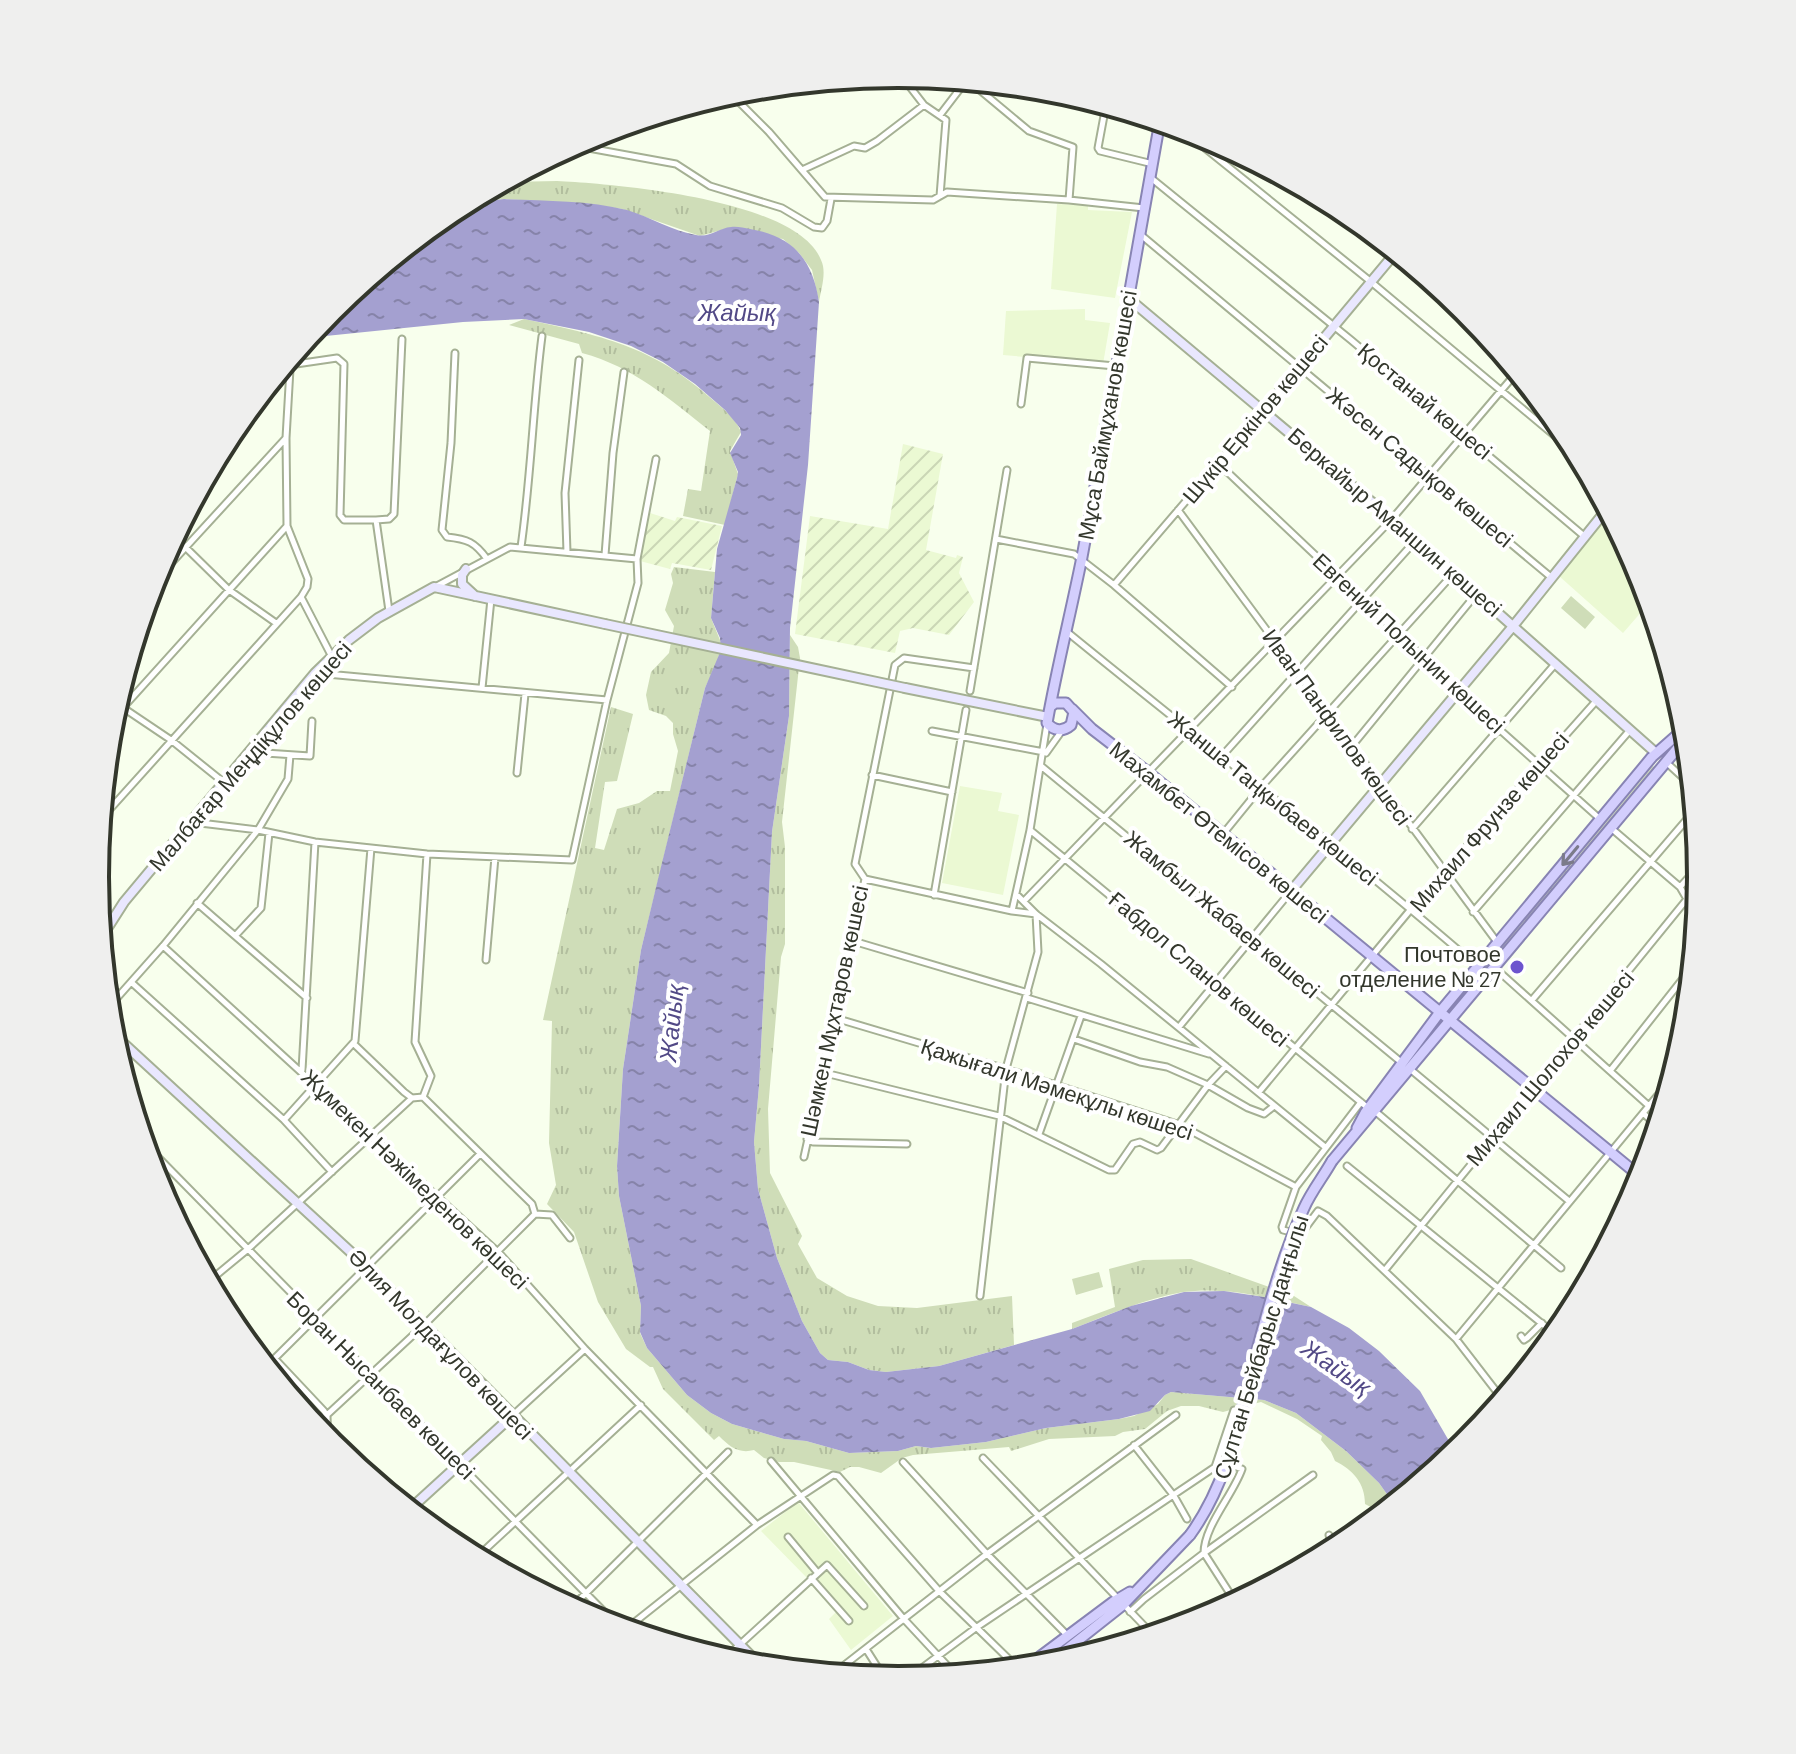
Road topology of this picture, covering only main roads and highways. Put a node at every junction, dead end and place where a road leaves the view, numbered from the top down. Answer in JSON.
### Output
{"nodes":[{"id":1,"x":1158,"y":132,"type":"edge"},
{"id":2,"x":1389,"y":260,"type":"edge"},
{"id":3,"x":1128,"y":298,"type":"junction"},
{"id":4,"x":1264,"y":410,"type":"junction"},
{"id":5,"x":1600,"y":517,"type":"edge"},
{"id":6,"x":466,"y":569,"type":"road end"},
{"id":7,"x":476,"y":596,"type":"junction"},
{"id":8,"x":1514,"y":625,"type":"junction"},
{"id":9,"x":1056,"y":676,"type":"junction"},
{"id":10,"x":1069,"y":706,"type":"junction"},
{"id":11,"x":1048,"y":716,"type":"junction"},
{"id":12,"x":1067,"y":728,"type":"junction"},
{"id":13,"x":1092,"y":729,"type":"junction"},
{"id":14,"x":1675,"y":742,"type":"edge"},
{"id":15,"x":1675,"y":745,"type":"edge"},
{"id":16,"x":1670,"y":748,"type":"junction"},
{"id":17,"x":1656,"y":753,"type":"junction"},
{"id":18,"x":1291,"y":891,"type":"junction"},
{"id":19,"x":111,"y":923,"type":"edge"},
{"id":20,"x":1440,"y":1012,"type":"junction"},
{"id":21,"x":1450,"y":1021,"type":"junction"},
{"id":22,"x":128,"y":1047,"type":"edge"},
{"id":23,"x":1406,"y":1066,"type":"junction"},
{"id":24,"x":1631,"y":1169,"type":"edge"},
{"id":25,"x":512,"y":1416,"type":"junction"},
{"id":26,"x":417,"y":1502,"type":"edge"},
{"id":27,"x":1071,"y":1640,"type":"junction"},
{"id":28,"x":1063,"y":1648,"type":"edge"},
{"id":29,"x":747,"y":1651,"type":"edge"},
{"id":30,"x":1053,"y":1651,"type":"edge"}],
"edges":[{"from":1,"to":3,"type":"main road","name":"Мұса Баймұханов көшесі"},
{"from":2,"to":4,"type":"main road","name":"Шүкір Еркінов көшесі"},
{"from":3,"to":4,"type":"main road","name":"Беркайыр Аманшин көшесі"},
{"from":3,"to":9,"type":"main road","name":"Мұса Баймұханов көшесі"},
{"from":4,"to":8,"type":"main road","name":"Беркайыр Аманшин көшесі"},
{"from":5,"to":8,"type":"main road"},
{"from":6,"to":7,"type":"main road"},
{"from":7,"to":11,"type":"main road","name":"Махамбет Өтемісов көшесі","bridge":true},
{"from":7,"to":19,"type":"main road","name":"Малбағар Меңдіқұлов көшесі"},
{"from":8,"to":17,"type":"main road","name":"Беркайыр Аманшин көшесі"},
{"from":8,"to":18,"type":"main road"},
{"from":9,"to":10,"type":"main road"},
{"from":9,"to":11,"type":"main road","name":"Мұса Баймұханов көшесі"},
{"from":10,"to":11,"type":"main road","name":"Махамбет Өтемісов көшесі"},
{"from":10,"to":12,"type":"main road"},
{"from":10,"to":13,"type":"main road","name":"Махамбет Өтемісов көшесі"},
{"from":11,"to":12,"type":"main road","name":"Махамбет Өтемісов көшесі"},
{"from":12,"to":13,"type":"main road","name":"Махамбет Өтемісов көшесі"},
{"from":13,"to":18,"type":"main road","name":"Махамбет Өтемісов көшесі"},
{"from":14,"to":16,"type":"main road","name":"Сұлтан Бейбарыс даңғылы"},
{"from":15,"to":16,"type":"main road","name":"Сұлтан Бейбарыс даңғылы"},
{"from":16,"to":17,"type":"main road","name":"Сұлтан Бейбарыс даңғылы"},
{"from":16,"to":21,"type":"main road","name":"Сұлтан Бейбарыс даңғылы"},
{"from":17,"to":20,"type":"main road","name":"Сұлтан Бейбарыс даңғылы","one_way":true},
{"from":18,"to":20,"type":"main road","name":"Махамбет Өтемісов көшесі"},
{"from":20,"to":21,"type":"main road","name":"Махамбет Өтемісов көшесі"},
{"from":20,"to":23,"type":"main road","name":"Сұлтан Бейбарыс даңғылы"},
{"from":21,"to":23,"type":"main road","name":"Сұлтан Бейбарыс даңғылы"},
{"from":21,"to":24,"type":"main road","name":"Махамбет Өтемісов көшесі"},
{"from":22,"to":25,"type":"main road","name":"Әлия Молдағұлов көшесі"},
{"from":23,"to":27,"type":"main road","name":"Сұлтан Бейбарыс даңғылы","bridge":true},
{"from":25,"to":26,"type":"main road"},
{"from":25,"to":29,"type":"main road","name":"Әлия Молдағұлов көшесі"},
{"from":27,"to":28,"type":"main road","name":"Сұлтан Бейбарыс даңғылы"},
{"from":27,"to":30,"type":"main road","name":"Сұлтан Бейбарыс даңғылы"}]}
